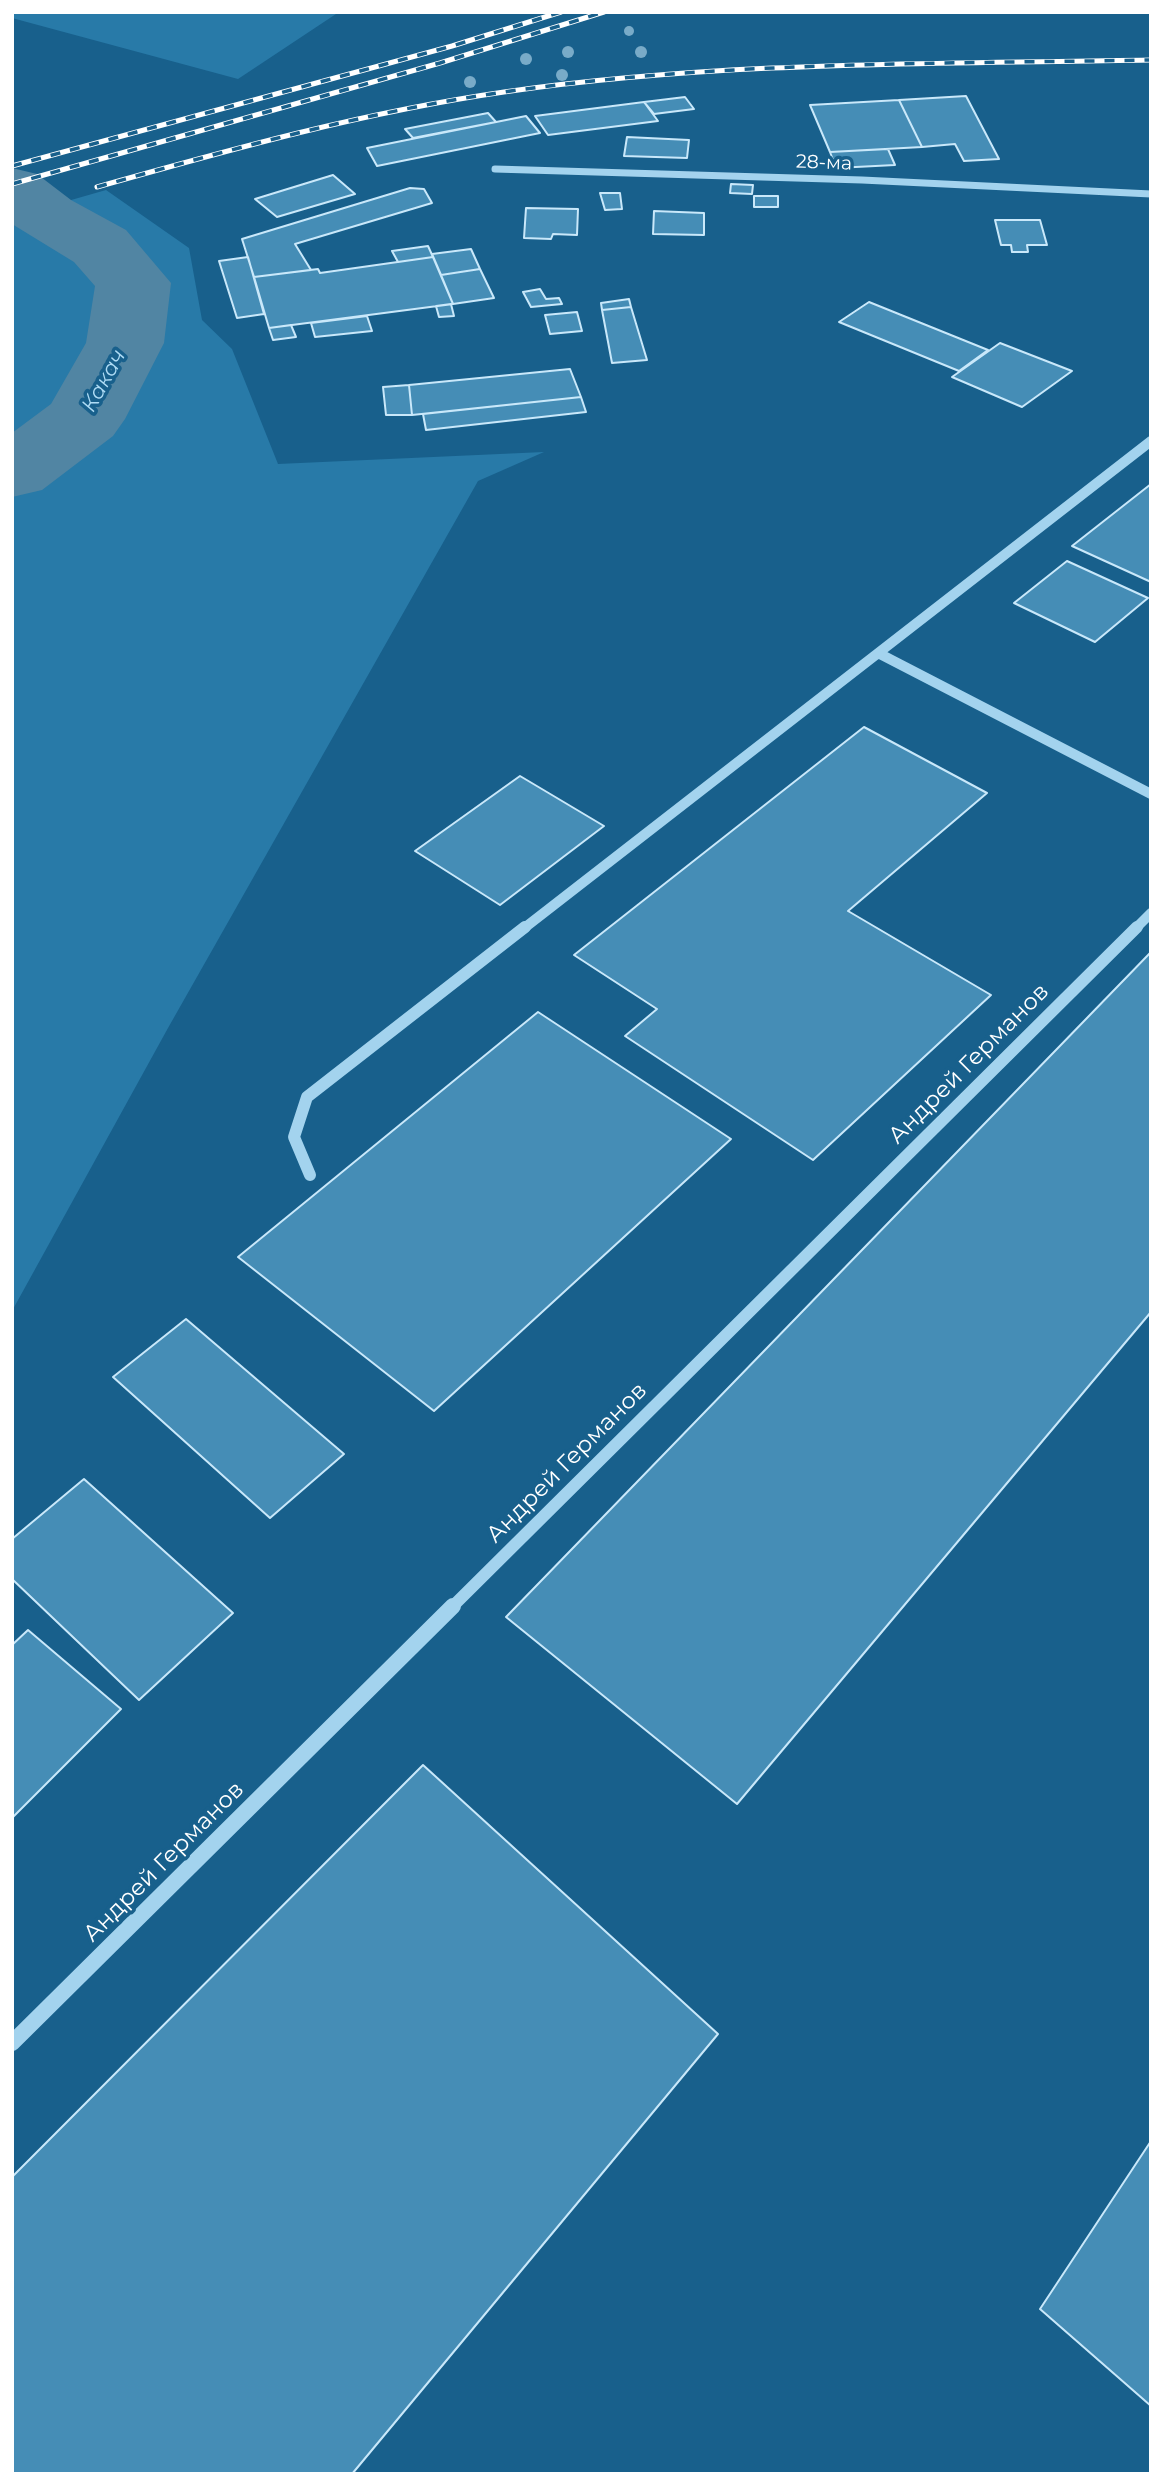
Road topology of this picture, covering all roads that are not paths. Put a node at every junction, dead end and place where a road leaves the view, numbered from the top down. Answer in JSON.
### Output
{"nodes":[{"id":1,"x":495,"y":169,"type":"dead end"},
{"id":2,"x":1151,"y":194,"type":"edge"},
{"id":3,"x":1151,"y":441,"type":"edge"},
{"id":4,"x":880,"y":654,"type":"junction"},
{"id":5,"x":1151,"y":794,"type":"edge"},
{"id":6,"x":1151,"y":913,"type":"edge"},
{"id":7,"x":310,"y":1175,"type":"dead end"},
{"id":8,"x":12,"y":2043,"type":"edge"}],
"edges":[{"from":1,"to":2,"type":"street","name":"28-ма"},
{"from":3,"to":4,"type":"street"},
{"from":4,"to":5,"type":"street"},
{"from":4,"to":7,"type":"street"},
{"from":6,"to":8,"type":"street","name":"Андрей Германов"}]}
